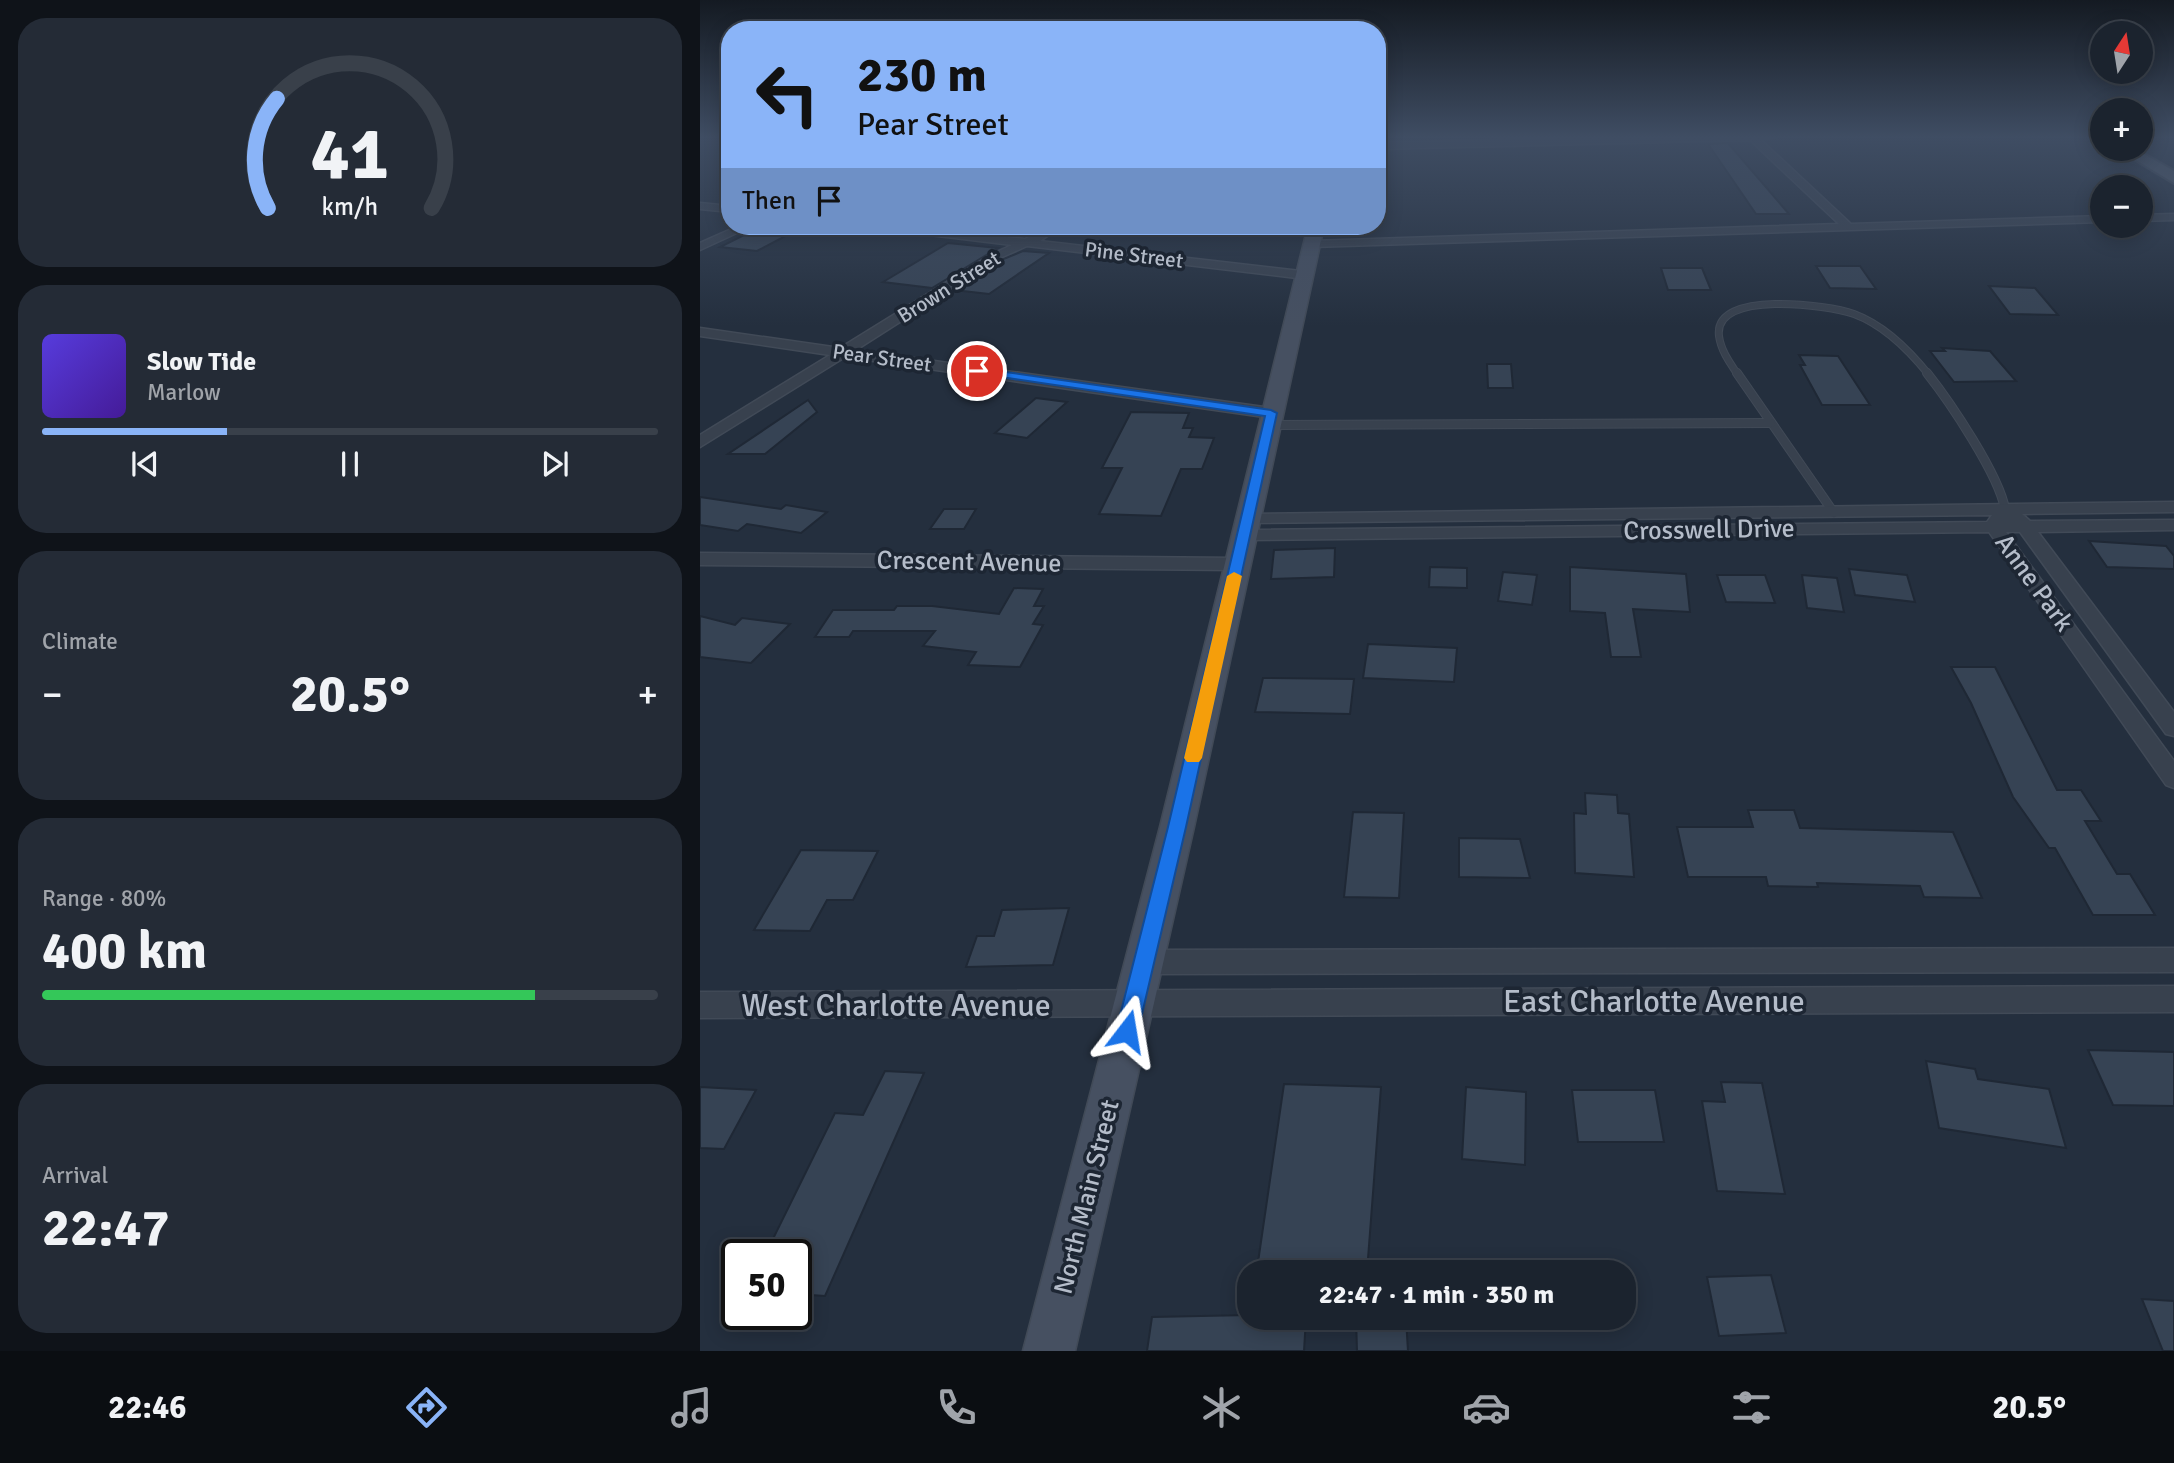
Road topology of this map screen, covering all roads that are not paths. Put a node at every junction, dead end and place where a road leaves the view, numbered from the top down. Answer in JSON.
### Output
{"nodes":[{"id":1,"x":1818,"y":199,"type":"edge"},
{"id":2,"x":700,"y":206,"type":"edge"},
{"id":3,"x":721,"y":208,"type":"edge"},
{"id":4,"x":2174,"y":217,"type":"edge"},
{"id":5,"x":2153,"y":218,"type":"edge"},
{"id":6,"x":2090,"y":219,"type":"edge"},
{"id":7,"x":1848,"y":227,"type":"junction"},
{"id":8,"x":727,"y":235,"type":"edge"},
{"id":9,"x":970,"y":235,"type":"edge"},
{"id":10,"x":1041,"y":235,"type":"edge"},
{"id":11,"x":1027,"y":243,"type":"junction"},
{"id":12,"x":700,"y":247,"type":"edge"},
{"id":13,"x":1311,"y":248,"type":"edge"},
{"id":14,"x":700,"y":332,"type":"edge"},
{"id":15,"x":843,"y":352,"type":"junction"},
{"id":16,"x":1270,"y":419,"type":"junction"},
{"id":17,"x":1771,"y":423,"type":"junction"},
{"id":18,"x":700,"y":442,"type":"edge"},
{"id":19,"x":2174,"y":508,"type":"edge"},
{"id":20,"x":1833,"y":513,"type":"junction"},
{"id":21,"x":1999,"y":518,"type":"junction"},
{"id":22,"x":2174,"y":525,"type":"edge"},
{"id":23,"x":2025,"y":526,"type":"junction"},
{"id":24,"x":1243,"y":540,"type":"junction"},
{"id":25,"x":700,"y":559,"type":"edge"},
{"id":26,"x":2174,"y":727,"type":"edge"},
{"id":27,"x":2174,"y":779,"type":"edge"},
{"id":28,"x":2174,"y":961,"type":"edge"},
{"id":29,"x":1144,"y":962,"type":"junction"},
{"id":30,"x":2174,"y":999,"type":"edge"},
{"id":31,"x":1134,"y":1005,"type":"junction"},
{"id":32,"x":700,"y":1006,"type":"edge"},
{"id":33,"x":1049,"y":1351,"type":"edge"}],
"edges":[{"from":1,"to":7,"type":"street"},
{"from":2,"to":3,"type":"street"},
{"from":4,"to":5,"type":"street"},
{"from":6,"to":7,"type":"street","name":"Pine Street"},
{"from":7,"to":13,"type":"street","name":"Pine Street"},
{"from":8,"to":12,"type":"street"},
{"from":9,"to":11,"type":"street","name":"Pine Street"},
{"from":10,"to":11,"type":"street","name":"Brown Street"},
{"from":11,"to":13,"type":"street","name":"Pine Street"},
{"from":11,"to":15,"type":"street","name":"Brown Street"},
{"from":13,"to":16,"type":"main road","name":"North Main Street"},
{"from":14,"to":15,"type":"street","name":"Pear Street"},
{"from":15,"to":16,"type":"street","name":"Pear Street"},
{"from":15,"to":18,"type":"street","name":"Brown Street"},
{"from":16,"to":17,"type":"lane"},
{"from":16,"to":24,"type":"main road","name":"North Main Street"},
{"from":17,"to":20,"type":"lane"},
{"from":17,"to":21,"type":"lane"},
{"from":19,"to":21,"type":"street","name":"Crosswell Drive"},
{"from":20,"to":21,"type":"street","name":"Crosswell Drive"},
{"from":20,"to":24,"type":"street","name":"Crosswell Drive"},
{"from":21,"to":23,"type":"street","name":"Anne Park"},
{"from":21,"to":24,"type":"street","name":"Crosswell Drive"},
{"from":21,"to":27,"type":"street","name":"Anne Park"},
{"from":22,"to":23,"type":"street"},
{"from":23,"to":26,"type":"street","name":"Anne Park"},
{"from":24,"to":25,"type":"street","name":"Crescent Avenue"},
{"from":24,"to":29,"type":"main road","name":"North Main Street"},
{"from":28,"to":29,"type":"street","name":"East Charlotte Avenue"},
{"from":29,"to":31,"type":"main road","name":"North Main Street"},
{"from":30,"to":31,"type":"street","name":"East Charlotte Avenue"},
{"from":31,"to":32,"type":"street","name":"West Charlotte Avenue"},
{"from":31,"to":33,"type":"main road","name":"North Main Street"}]}
